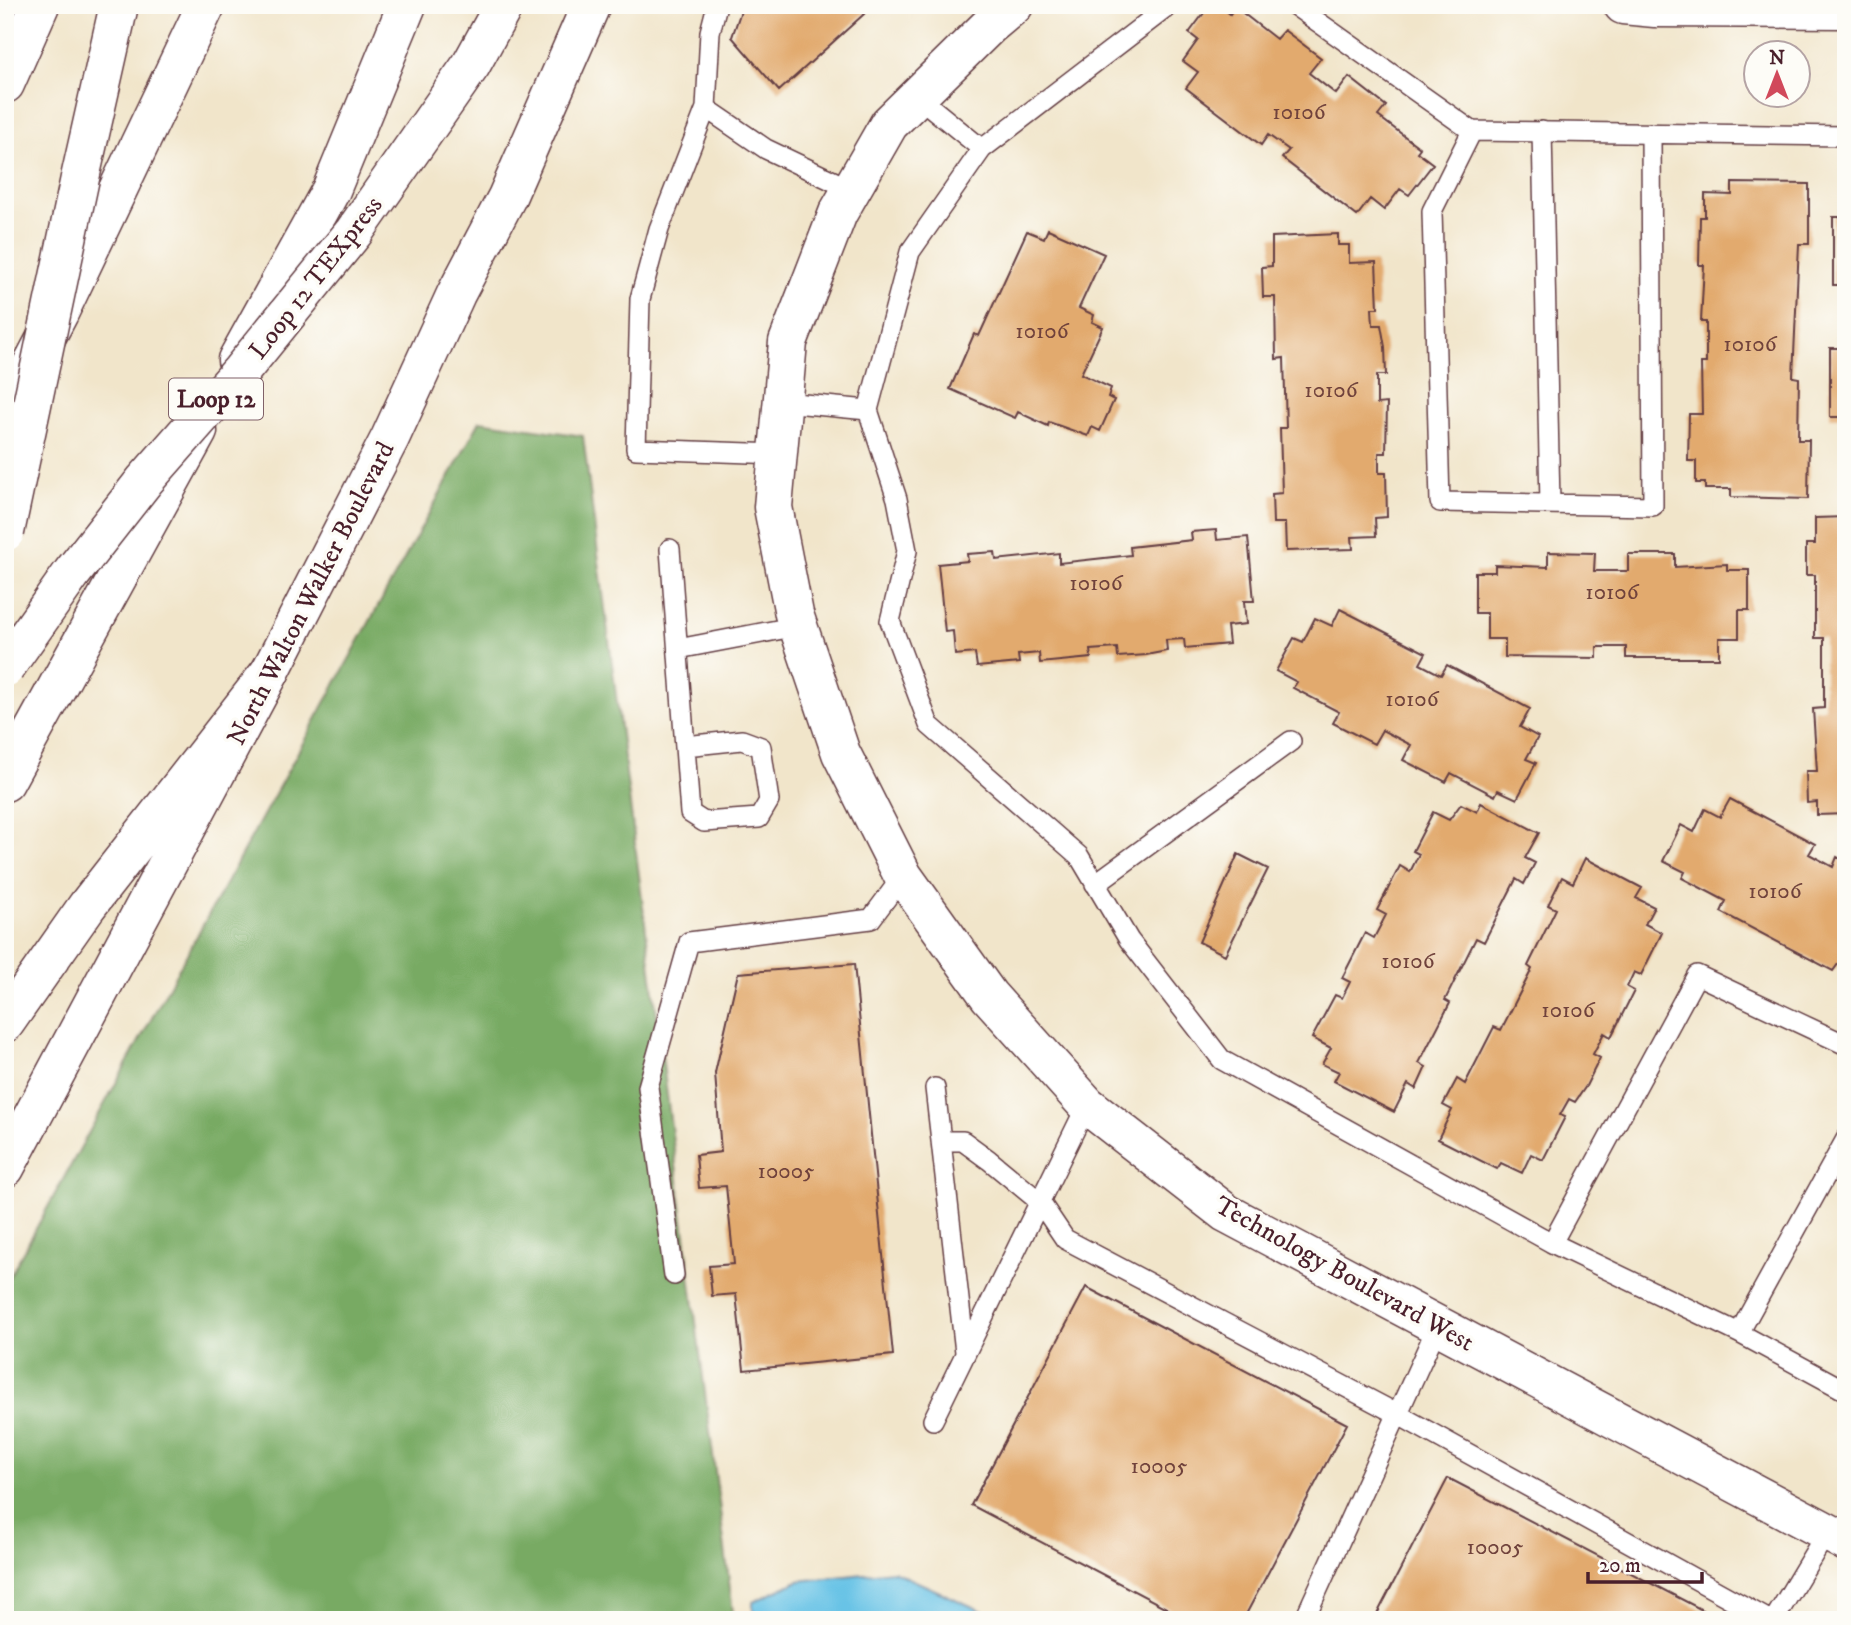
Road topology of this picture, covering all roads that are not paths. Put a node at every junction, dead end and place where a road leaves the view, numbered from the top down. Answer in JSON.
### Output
{"nodes":[{"id":1,"x":40,"y":5,"type":"edge"},
{"id":2,"x":119,"y":5,"type":"edge"},
{"id":3,"x":206,"y":5,"type":"edge"},
{"id":4,"x":407,"y":5,"type":"edge"},
{"id":5,"x":504,"y":5,"type":"edge"},
{"id":6,"x":591,"y":5,"type":"edge"},
{"id":7,"x":717,"y":5,"type":"edge"},
{"id":8,"x":1014,"y":5,"type":"edge"},
{"id":9,"x":1170,"y":5,"type":"edge"},
{"id":10,"x":1294,"y":5,"type":"edge"},
{"id":11,"x":1623,"y":5,"type":"edge"},
{"id":12,"x":1715,"y":7,"type":"edge"},
{"id":13,"x":1846,"y":9,"type":"edge"},
{"id":14,"x":5,"y":84,"type":"edge"},
{"id":15,"x":917,"y":96,"type":"junction"},
{"id":16,"x":706,"y":108,"type":"junction"},
{"id":17,"x":1472,"y":131,"type":"junction"},
{"id":18,"x":1542,"y":131,"type":"junction"},
{"id":19,"x":1651,"y":133,"type":"junction"},
{"id":20,"x":1846,"y":136,"type":"edge"},
{"id":21,"x":982,"y":149,"type":"junction"},
{"id":22,"x":852,"y":190,"type":"junction"},
{"id":23,"x":783,"y":402,"type":"junction"},
{"id":24,"x":868,"y":410,"type":"junction"},
{"id":25,"x":5,"y":416,"type":"edge"},
{"id":26,"x":778,"y":454,"type":"junction"},
{"id":27,"x":1549,"y":504,"type":"junction"},
{"id":28,"x":5,"y":532,"type":"edge"},
{"id":29,"x":670,"y":549,"type":"dead end"},
{"id":30,"x":797,"y":625,"type":"junction"},
{"id":31,"x":678,"y":649,"type":"junction"},
{"id":32,"x":5,"y":668,"type":"edge"},
{"id":33,"x":270,"y":673,"type":"junction"},
{"id":34,"x":1291,"y":741,"type":"dead end"},
{"id":35,"x":685,"y":746,"type":"junction"},
{"id":36,"x":5,"y":782,"type":"edge"},
{"id":37,"x":903,"y":876,"type":"junction"},
{"id":38,"x":1095,"y":884,"type":"junction"},
{"id":39,"x":5,"y":1023,"type":"edge"},
{"id":40,"x":1846,"y":1045,"type":"edge"},
{"id":41,"x":935,"y":1088,"type":"dead end"},
{"id":42,"x":1087,"y":1105,"type":"junction"},
{"id":43,"x":1846,"y":1139,"type":"edge"},
{"id":44,"x":941,"y":1141,"type":"junction"},
{"id":45,"x":5,"y":1168,"type":"edge"},
{"id":46,"x":1040,"y":1202,"type":"junction"},
{"id":47,"x":1552,"y":1243,"type":"junction"},
{"id":48,"x":674,"y":1275,"type":"dead end"},
{"id":49,"x":1438,"y":1325,"type":"junction"},
{"id":50,"x":1739,"y":1333,"type":"junction"},
{"id":51,"x":965,"y":1353,"type":"junction"},
{"id":52,"x":1846,"y":1391,"type":"edge"},
{"id":53,"x":1397,"y":1414,"type":"junction"},
{"id":54,"x":933,"y":1420,"type":"dead end"},
{"id":55,"x":1836,"y":1537,"type":"edge"},
{"id":56,"x":1304,"y":1620,"type":"edge"},
{"id":57,"x":1772,"y":1620,"type":"edge"}],
"edges":[{"from":1,"to":14,"type":"main road"},
{"from":2,"to":28,"type":"main road","bridge":true},
{"from":3,"to":25,"type":"main road"},
{"from":4,"to":36,"type":"main road","number":"Loop 12"},
{"from":5,"to":32,"type":"main road","name":"Loop 12 TEXpress","bridge":true},
{"from":6,"to":33,"type":"main road","name":"North Walton Walker Boulevard"},
{"from":7,"to":16,"type":"lane"},
{"from":8,"to":15,"type":"main road","name":"Technology Boulevard West"},
{"from":9,"to":21,"type":"lane"},
{"from":10,"to":17,"type":"lane"},
{"from":11,"to":12,"type":"main road"},
{"from":12,"to":13,"type":"main road"},
{"from":15,"to":21,"type":"lane"},
{"from":15,"to":22,"type":"main road","name":"Technology Boulevard West"},
{"from":16,"to":22,"type":"lane"},
{"from":16,"to":26,"type":"lane"},
{"from":17,"to":18,"type":"lane"},
{"from":17,"to":27,"type":"lane"},
{"from":18,"to":19,"type":"lane"},
{"from":18,"to":27,"type":"lane"},
{"from":19,"to":20,"type":"lane"},
{"from":19,"to":27,"type":"lane"},
{"from":21,"to":24,"type":"lane"},
{"from":22,"to":23,"type":"main road","name":"Technology Boulevard West"},
{"from":23,"to":24,"type":"lane"},
{"from":23,"to":26,"type":"main road","name":"Technology Boulevard West"},
{"from":24,"to":38,"type":"lane"},
{"from":26,"to":30,"type":"main road","name":"Technology Boulevard West"},
{"from":29,"to":31,"type":"lane"},
{"from":30,"to":31,"type":"lane"},
{"from":30,"to":37,"type":"main road","name":"Technology Boulevard West"},
{"from":31,"to":35,"type":"lane"},
{"from":33,"to":39,"type":"main road"},
{"from":33,"to":45,"type":"main road","name":"North Walton Walker Boulevard"},
{"from":34,"to":38,"type":"lane"},
{"from":35,"to":35,"type":"lane"},
{"from":37,"to":42,"type":"main road","name":"Technology Boulevard West"},
{"from":37,"to":48,"type":"lane"},
{"from":38,"to":47,"type":"lane"},
{"from":40,"to":47,"type":"lane"},
{"from":41,"to":44,"type":"lane"},
{"from":42,"to":46,"type":"lane"},
{"from":42,"to":49,"type":"main road","name":"Technology Boulevard West"},
{"from":43,"to":50,"type":"lane"},
{"from":44,"to":46,"type":"lane"},
{"from":44,"to":51,"type":"lane"},
{"from":46,"to":51,"type":"lane"},
{"from":46,"to":53,"type":"lane"},
{"from":47,"to":50,"type":"lane"},
{"from":49,"to":53,"type":"lane"},
{"from":49,"to":55,"type":"main road","name":"Technology Boulevard West"},
{"from":50,"to":52,"type":"lane"},
{"from":51,"to":54,"type":"lane"},
{"from":53,"to":56,"type":"lane"},
{"from":53,"to":57,"type":"lane"},
{"from":55,"to":57,"type":"lane"}]}
